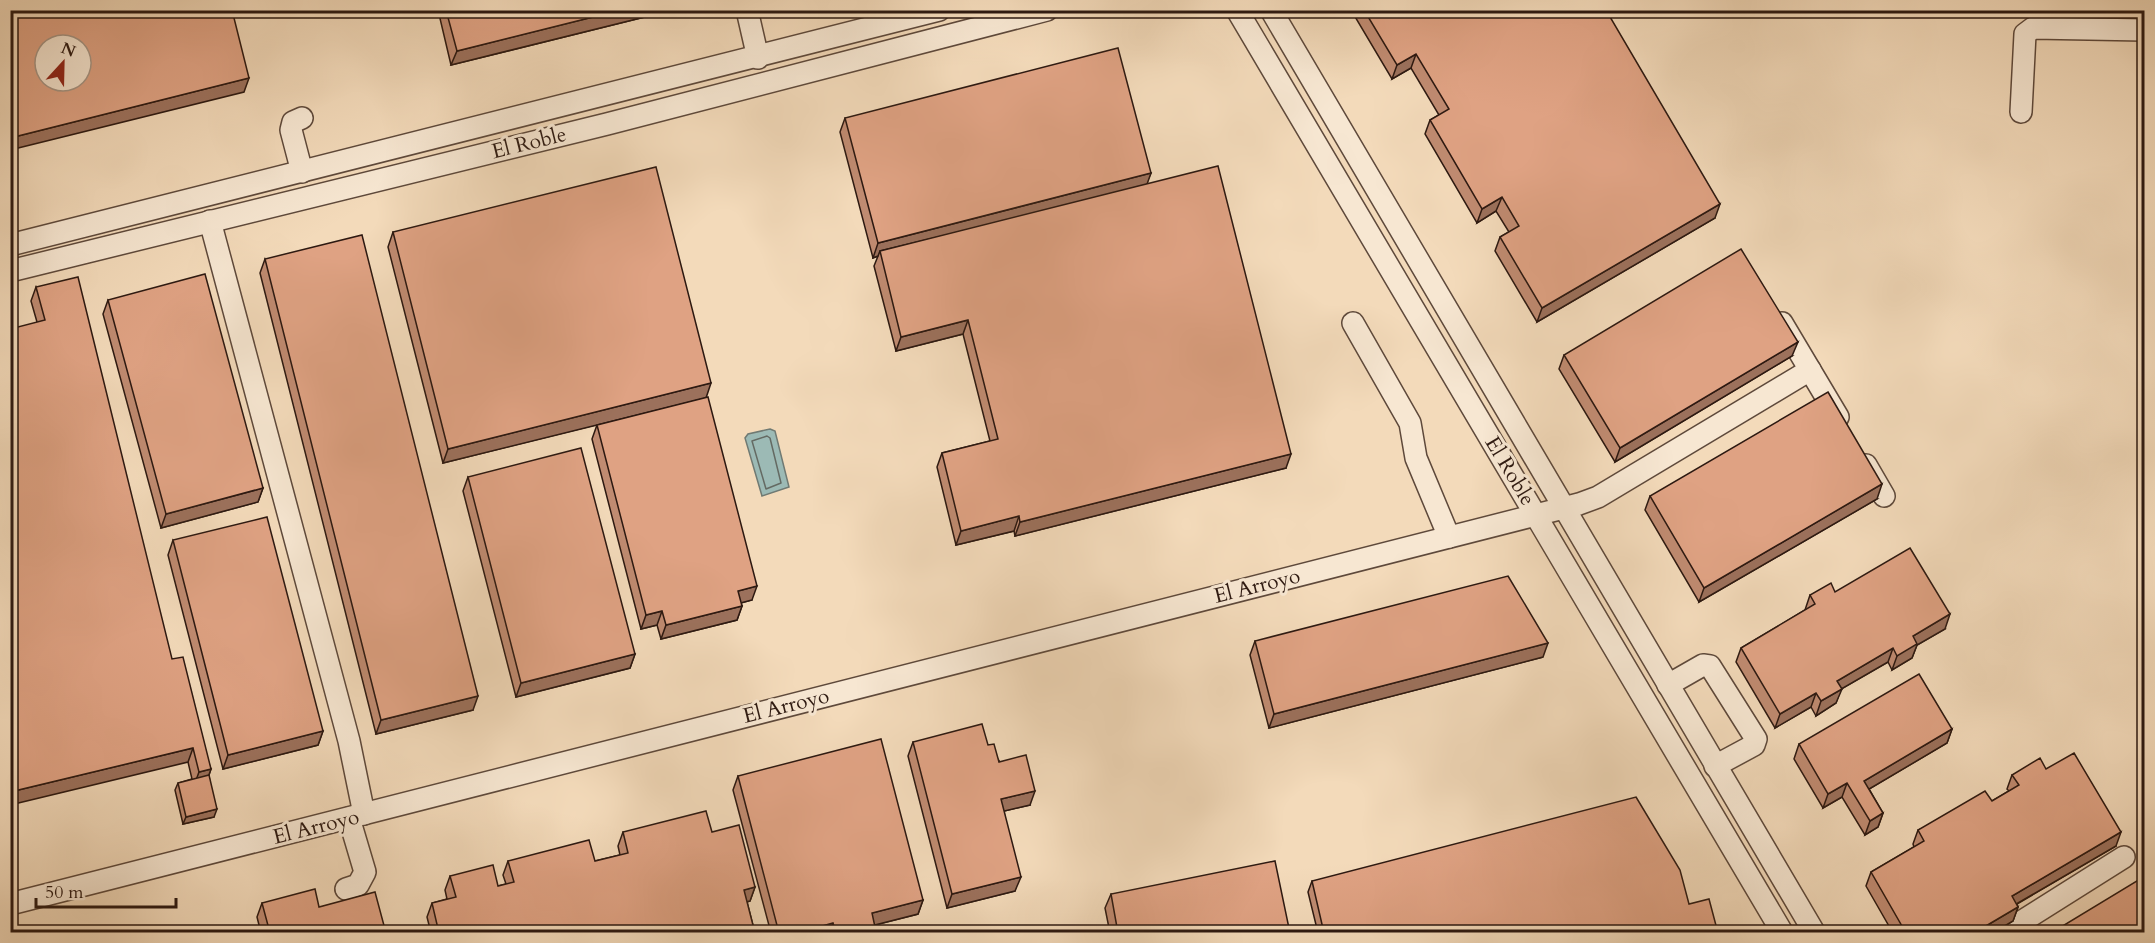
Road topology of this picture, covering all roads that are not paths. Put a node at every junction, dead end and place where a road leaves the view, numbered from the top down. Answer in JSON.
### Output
{"nodes":[{"id":1,"x":747,"y":10,"type":"edge"},
{"id":2,"x":939,"y":10,"type":"edge"},
{"id":3,"x":1047,"y":10,"type":"edge"},
{"id":4,"x":1237,"y":10,"type":"edge"},
{"id":5,"x":1271,"y":10,"type":"edge"},
{"id":6,"x":893,"y":16,"type":"edge"},
{"id":7,"x":2145,"y":30,"type":"edge"},
{"id":8,"x":758,"y":57,"type":"junction"},
{"id":9,"x":601,"y":98,"type":"junction"},
{"id":10,"x":2021,"y":112,"type":"dead end"},
{"id":11,"x":302,"y":118,"type":"dead end"},
{"id":12,"x":608,"y":124,"type":"junction"},
{"id":13,"x":302,"y":172,"type":"junction"},
{"id":14,"x":210,"y":221,"type":"junction"},
{"id":15,"x":10,"y":245,"type":"edge"},
{"id":16,"x":10,"y":271,"type":"edge"},
{"id":17,"x":1770,"y":303,"type":"edge"},
{"id":18,"x":1353,"y":323,"type":"dead end"},
{"id":19,"x":1809,"y":369,"type":"junction"},
{"id":20,"x":1884,"y":496,"type":"dead end"},
{"id":21,"x":1562,"y":508,"type":"junction"},
{"id":22,"x":1535,"y":515,"type":"junction"},
{"id":23,"x":1449,"y":537,"type":"junction"},
{"id":24,"x":1668,"y":685,"type":"junction"},
{"id":25,"x":1715,"y":766,"type":"junction"},
{"id":26,"x":356,"y":816,"type":"junction"},
{"id":27,"x":2124,"y":857,"type":"dead end"},
{"id":28,"x":346,"y":889,"type":"dead end"},
{"id":29,"x":10,"y":904,"type":"edge"},
{"id":30,"x":1782,"y":933,"type":"edge"},
{"id":31,"x":1814,"y":933,"type":"edge"},
{"id":32,"x":2005,"y":933,"type":"edge"}],
"edges":[{"from":1,"to":8,"type":"street"},
{"from":2,"to":6,"type":"street","name":"El Roble"},
{"from":3,"to":12,"type":"street","name":"El Roble"},
{"from":4,"to":22,"type":"street","name":"El Roble"},
{"from":5,"to":21,"type":"street","name":"El Roble"},
{"from":6,"to":8,"type":"street","name":"El Roble"},
{"from":7,"to":10,"type":"street"},
{"from":8,"to":9,"type":"street","name":"El Roble"},
{"from":9,"to":12,"type":"street"},
{"from":9,"to":13,"type":"street","name":"El Roble"},
{"from":11,"to":13,"type":"street"},
{"from":12,"to":14,"type":"street","name":"El Roble"},
{"from":13,"to":15,"type":"street","name":"El Roble"},
{"from":14,"to":16,"type":"street","name":"El Roble"},
{"from":14,"to":26,"type":"street"},
{"from":17,"to":19,"type":"street"},
{"from":18,"to":23,"type":"street"},
{"from":19,"to":20,"type":"street"},
{"from":19,"to":21,"type":"street","name":"El Arroyo"},
{"from":21,"to":22,"type":"street","name":"El Arroyo"},
{"from":21,"to":24,"type":"street","name":"El Roble"},
{"from":22,"to":23,"type":"street","name":"El Arroyo"},
{"from":22,"to":30,"type":"street","name":"El Roble"},
{"from":23,"to":26,"type":"street","name":"El Arroyo"},
{"from":24,"to":25,"type":"street","name":"El Roble"},
{"from":24,"to":25,"type":"street"},
{"from":25,"to":31,"type":"street","name":"El Roble"},
{"from":26,"to":28,"type":"street"},
{"from":26,"to":29,"type":"street","name":"El Arroyo"},
{"from":27,"to":32,"type":"street"}]}
